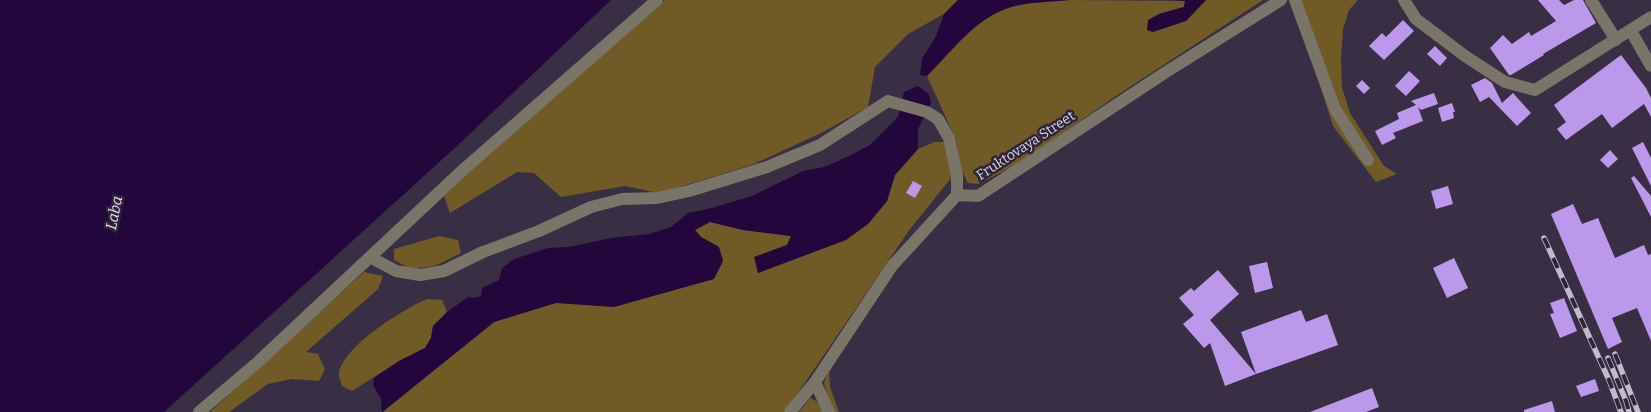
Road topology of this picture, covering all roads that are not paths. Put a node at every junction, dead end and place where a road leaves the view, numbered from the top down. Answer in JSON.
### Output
{"nodes":[{"id":1,"x":657,"y":0,"type":"edge"},
{"id":2,"x":1281,"y":0,"type":"edge"},
{"id":3,"x":1295,"y":0,"type":"edge"},
{"id":4,"x":1404,"y":0,"type":"edge"},
{"id":5,"x":1591,"y":0,"type":"edge"},
{"id":6,"x":1651,"y":17,"type":"edge"},
{"id":7,"x":1631,"y":31,"type":"junction"},
{"id":8,"x":1616,"y":40,"type":"junction"},
{"id":9,"x":1651,"y":66,"type":"edge"},
{"id":10,"x":1368,"y":160,"type":"dead end"},
{"id":11,"x":956,"y":195,"type":"junction"},
{"id":12,"x":370,"y":257,"type":"junction"},
{"id":13,"x":815,"y":382,"type":"junction"},
{"id":14,"x":200,"y":412,"type":"edge"},
{"id":15,"x":790,"y":412,"type":"edge"},
{"id":16,"x":829,"y":412,"type":"edge"}],
"edges":[{"from":1,"to":12,"type":"street"},
{"from":2,"to":11,"type":"street","name":"Fruktovaya Street"},
{"from":3,"to":10,"type":"street"},
{"from":4,"to":8,"type":"street"},
{"from":5,"to":8,"type":"street"},
{"from":6,"to":7,"type":"street"},
{"from":7,"to":8,"type":"street"},
{"from":7,"to":9,"type":"street"},
{"from":11,"to":12,"type":"street"},
{"from":11,"to":13,"type":"street"},
{"from":12,"to":14,"type":"street"},
{"from":13,"to":15,"type":"street"},
{"from":13,"to":16,"type":"street"}]}
